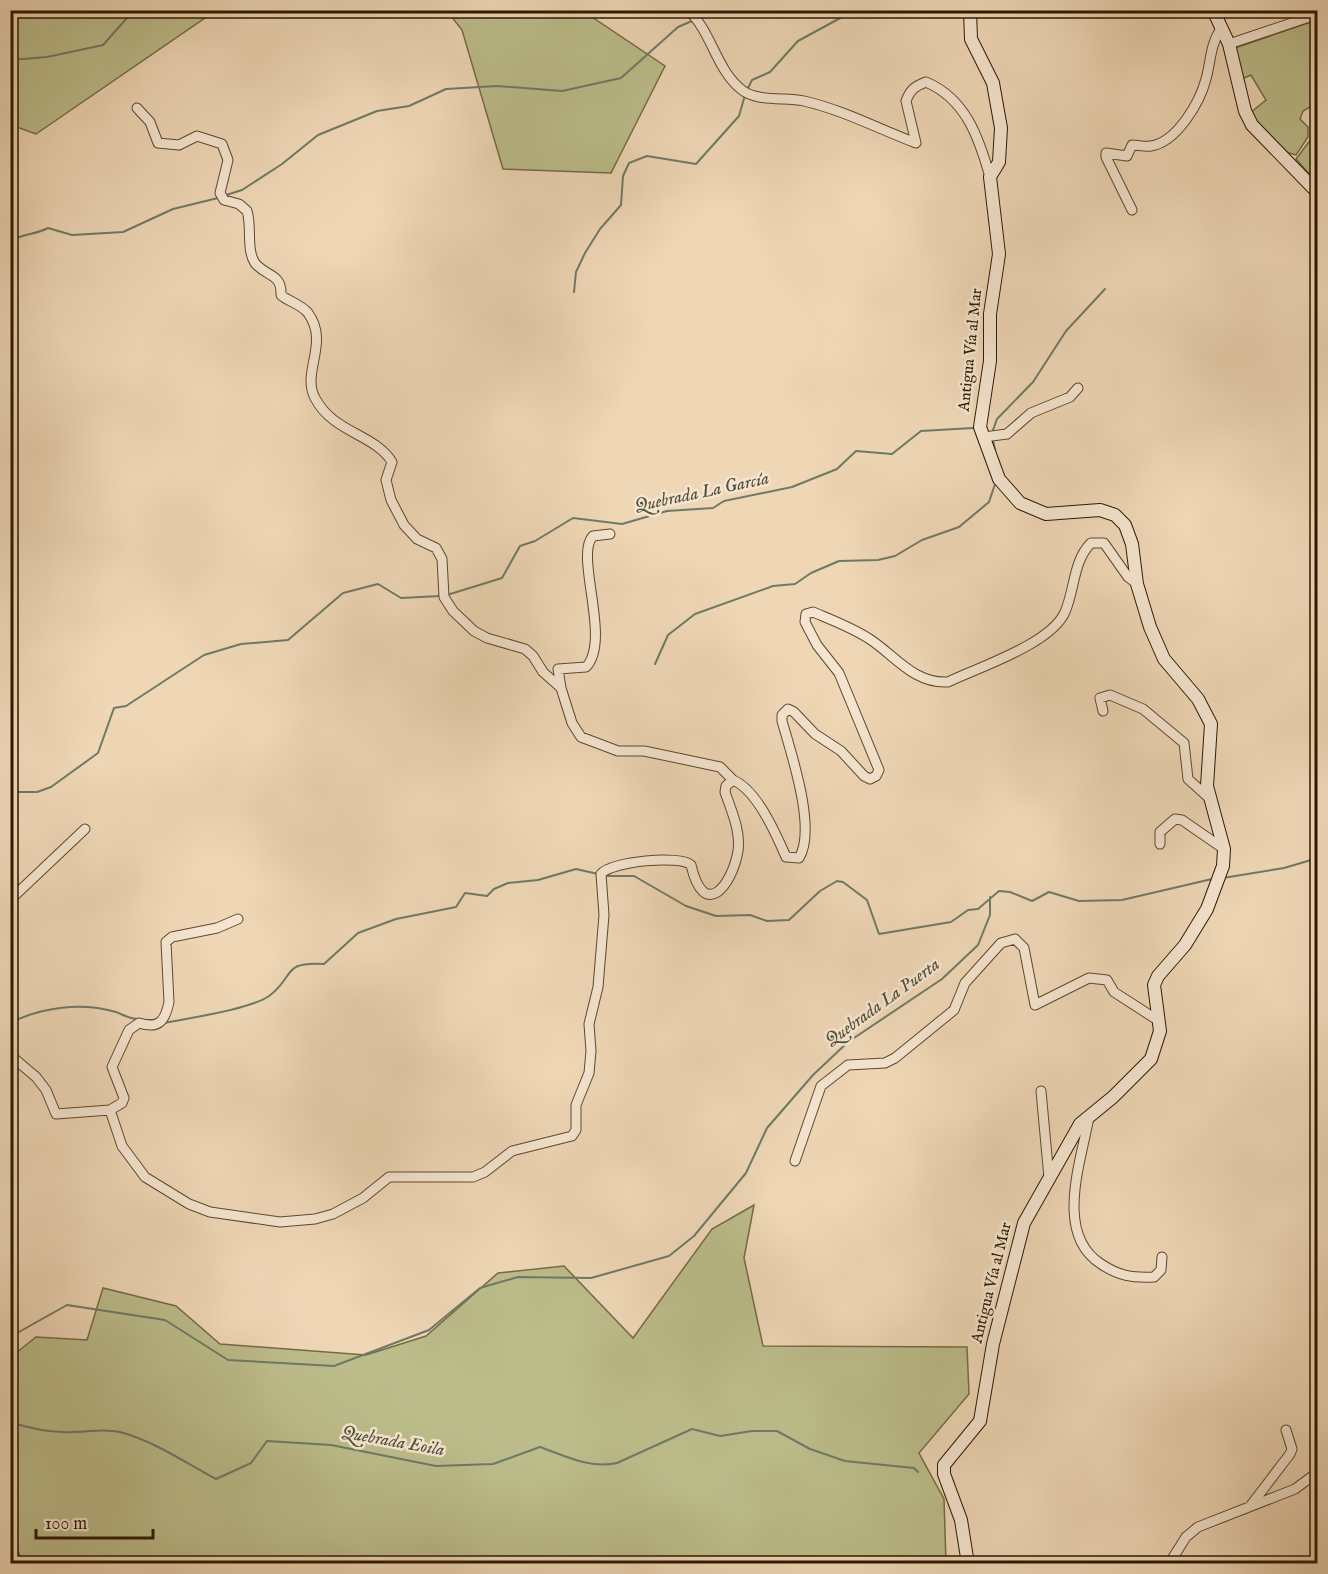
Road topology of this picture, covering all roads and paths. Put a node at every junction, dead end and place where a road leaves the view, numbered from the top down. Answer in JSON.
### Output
{"nodes":[{"id":1,"x":970,"y":10,"type":"edge"},
{"id":2,"x":1213,"y":10,"type":"edge"},
{"id":3,"x":690,"y":12,"type":"edge"},
{"id":4,"x":1317,"y":14,"type":"edge"},
{"id":5,"x":1221,"y":30,"type":"junction"},
{"id":6,"x":1229,"y":44,"type":"junction"},
{"id":7,"x":137,"y":108,"type":"dead end"},
{"id":8,"x":990,"y":177,"type":"junction"},
{"id":9,"x":1317,"y":193,"type":"edge"},
{"id":10,"x":1132,"y":210,"type":"dead end"},
{"id":11,"x":1078,"y":388,"type":"dead end"},
{"id":12,"x":984,"y":437,"type":"junction"},
{"id":13,"x":610,"y":534,"type":"dead end"},
{"id":14,"x":1137,"y":584,"type":"junction"},
{"id":15,"x":561,"y":688,"type":"junction"},
{"id":16,"x":1103,"y":711,"type":"dead end"},
{"id":17,"x":733,"y":780,"type":"junction"},
{"id":18,"x":1209,"y":798,"type":"junction"},
{"id":19,"x":85,"y":829,"type":"dead end"},
{"id":20,"x":1160,"y":844,"type":"dead end"},
{"id":21,"x":1224,"y":849,"type":"junction"},
{"id":22,"x":10,"y":900,"type":"edge"},
{"id":23,"x":238,"y":919,"type":"dead end"},
{"id":24,"x":1159,"y":1021,"type":"junction"},
{"id":25,"x":10,"y":1054,"type":"edge"},
{"id":26,"x":1041,"y":1091,"type":"dead end"},
{"id":27,"x":110,"y":1110,"type":"junction"},
{"id":28,"x":1089,"y":1117,"type":"junction"},
{"id":29,"x":795,"y":1161,"type":"dead end"},
{"id":30,"x":1050,"y":1180,"type":"junction"},
{"id":31,"x":1162,"y":1257,"type":"dead end"},
{"id":32,"x":1286,"y":1430,"type":"dead end"},
{"id":33,"x":1317,"y":1472,"type":"edge"},
{"id":34,"x":1250,"y":1507,"type":"junction"},
{"id":35,"x":968,"y":1563,"type":"edge"},
{"id":36,"x":1169,"y":1563,"type":"edge"}],
"edges":[{"from":1,"to":8,"type":"main road","name":"Antigua Vía al Mar"},
{"from":2,"to":5,"type":"main road"},
{"from":3,"to":8,"type":"street"},
{"from":4,"to":6,"type":"street"},
{"from":5,"to":6,"type":"main road"},
{"from":5,"to":10,"type":"street"},
{"from":6,"to":9,"type":"main road"},
{"from":7,"to":15,"type":"street"},
{"from":8,"to":12,"type":"main road","name":"Antigua Vía al Mar"},
{"from":11,"to":12,"type":"street"},
{"from":12,"to":14,"type":"main road","name":"Antigua Vía al Mar"},
{"from":13,"to":15,"type":"street"},
{"from":14,"to":17,"type":"street"},
{"from":14,"to":18,"type":"main road","name":"Antigua Vía al Mar"},
{"from":15,"to":17,"type":"street"},
{"from":16,"to":18,"type":"street"},
{"from":17,"to":27,"type":"street"},
{"from":18,"to":21,"type":"main road","name":"Antigua Vía al Mar"},
{"from":19,"to":22,"type":"street"},
{"from":20,"to":21,"type":"street"},
{"from":21,"to":24,"type":"main road","name":"Antigua Vía al Mar"},
{"from":23,"to":27,"type":"street"},
{"from":24,"to":28,"type":"main road","name":"Antigua Vía al Mar"},
{"from":24,"to":29,"type":"street"},
{"from":25,"to":27,"type":"street"},
{"from":26,"to":30,"type":"street"},
{"from":28,"to":30,"type":"main road","name":"Antigua Vía al Mar"},
{"from":28,"to":31,"type":"street"},
{"from":30,"to":35,"type":"main road","name":"Antigua Vía al Mar"},
{"from":32,"to":34,"type":"street"},
{"from":33,"to":34,"type":"street"},
{"from":34,"to":36,"type":"street"}]}
